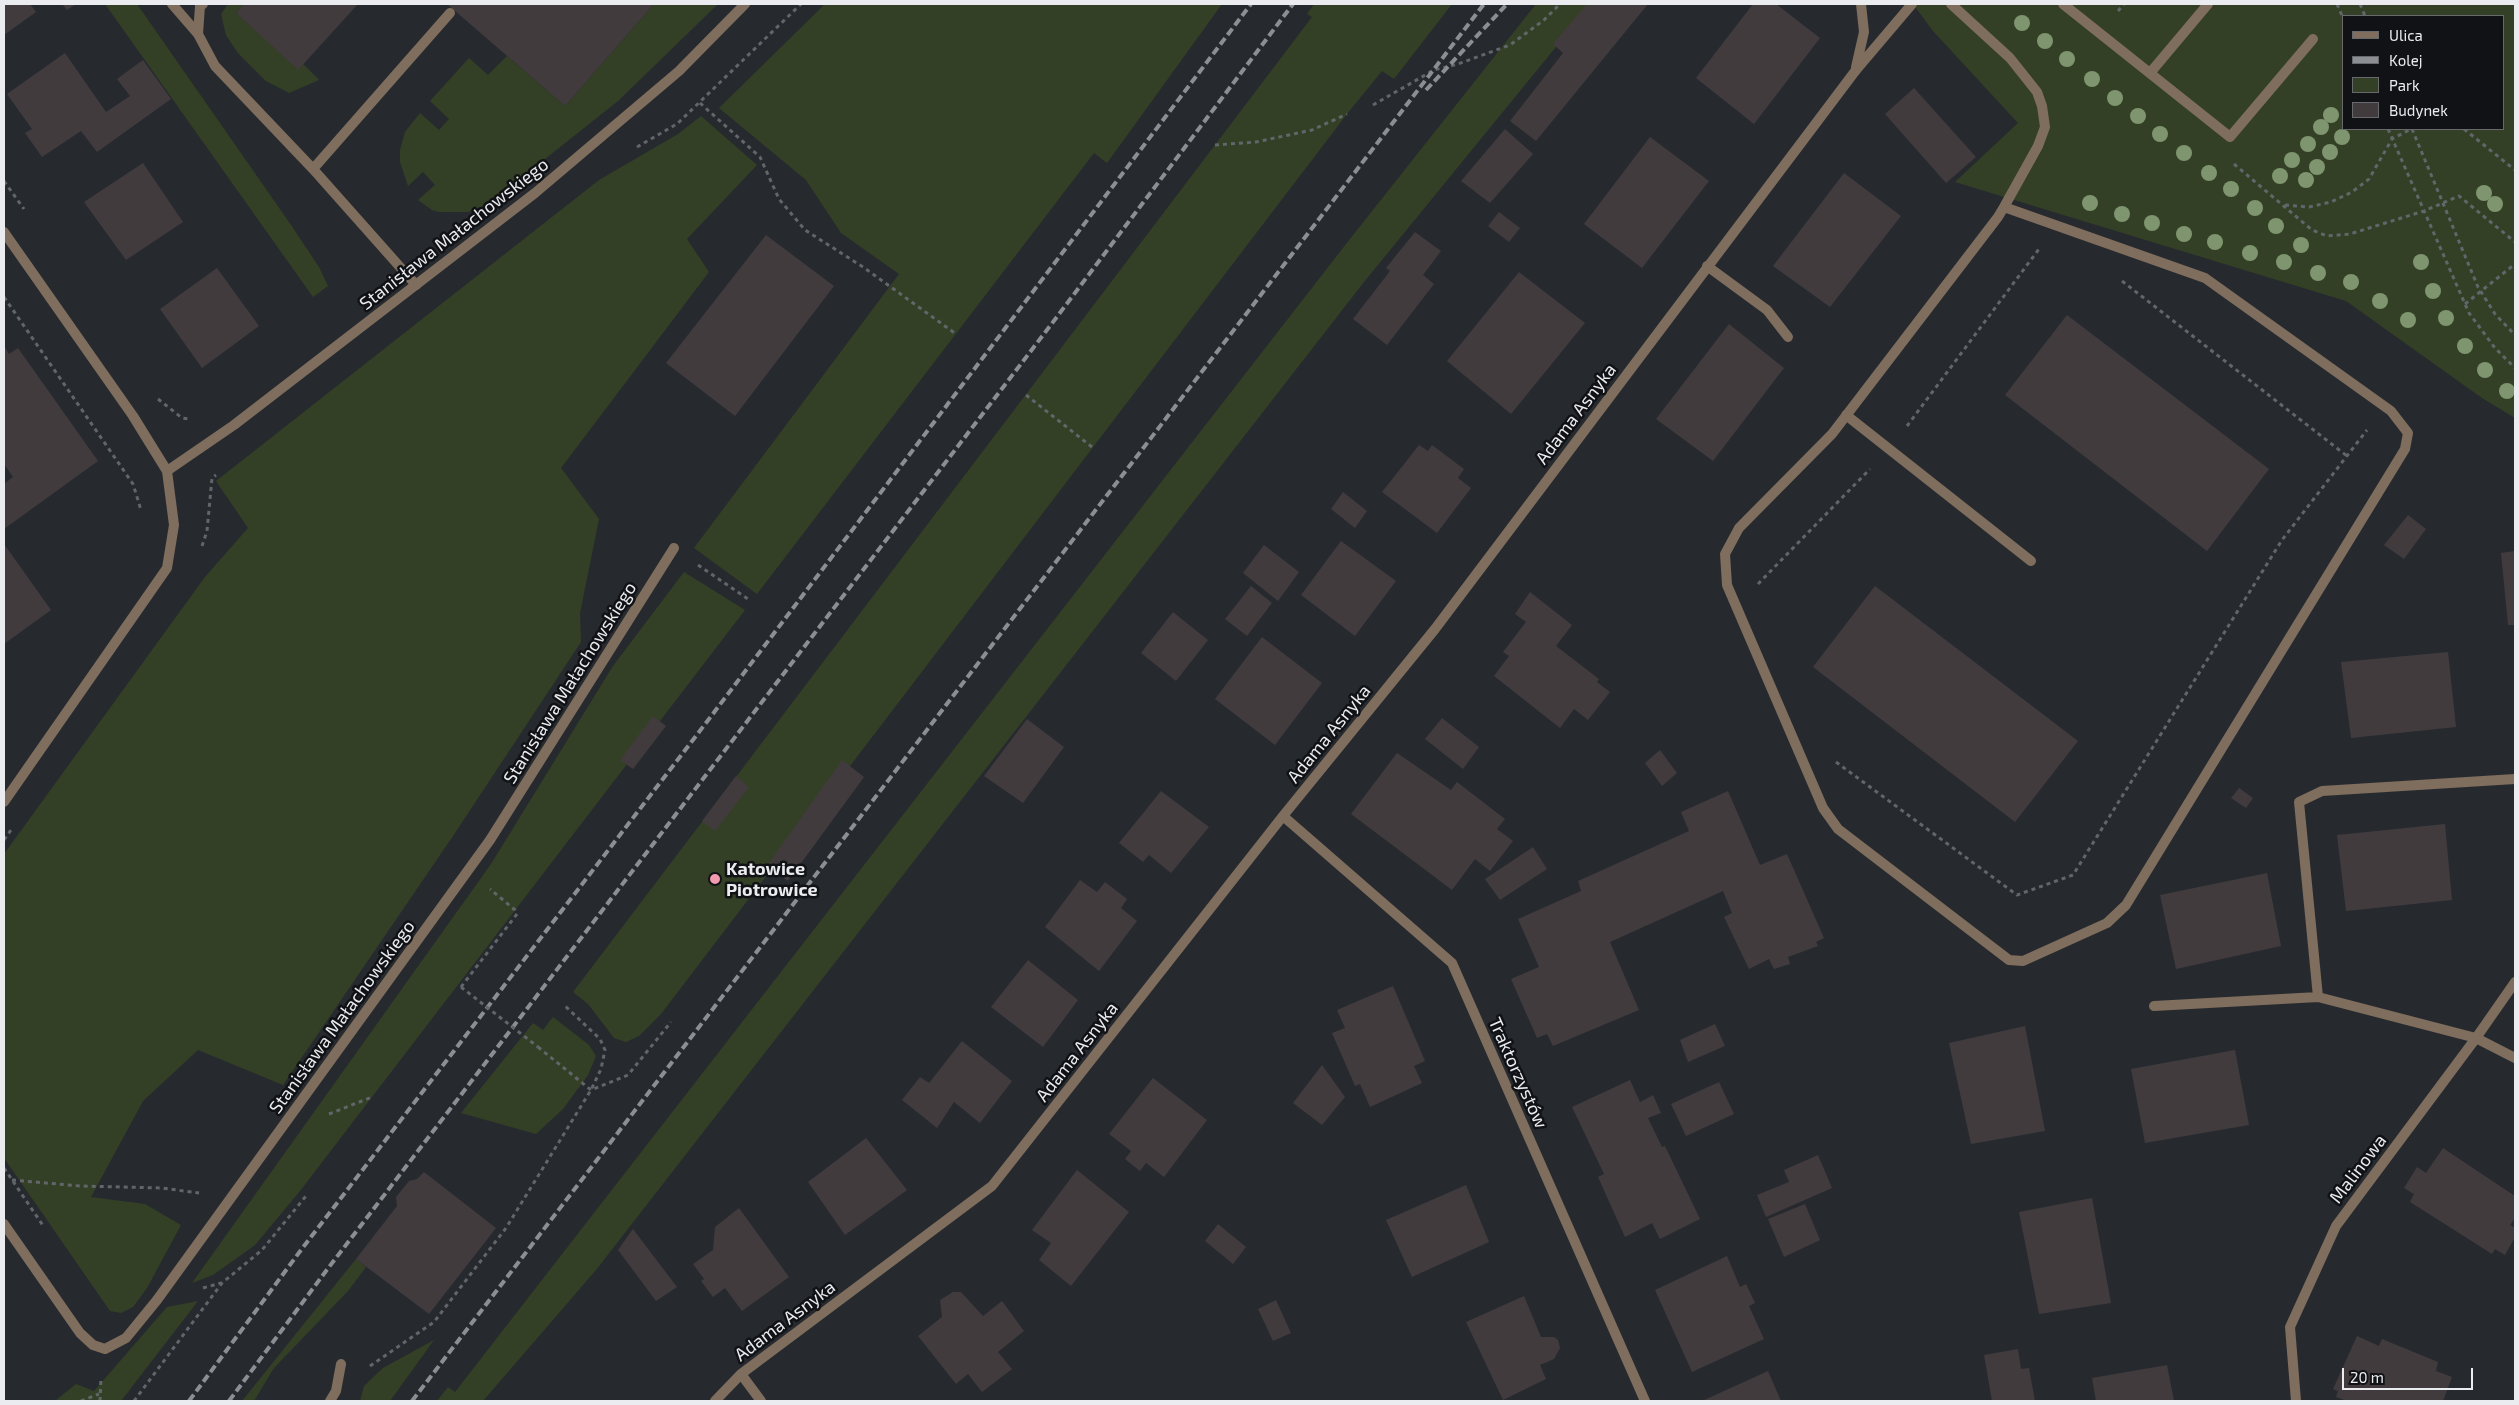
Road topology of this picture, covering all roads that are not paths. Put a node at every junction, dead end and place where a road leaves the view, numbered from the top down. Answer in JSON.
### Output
{"nodes":[{"id":1,"x":172,"y":4,"type":"edge"},
{"id":2,"x":203,"y":4,"type":"edge"},
{"id":3,"x":745,"y":4,"type":"edge"},
{"id":4,"x":1861,"y":4,"type":"edge"},
{"id":5,"x":1912,"y":4,"type":"edge"},
{"id":6,"x":1952,"y":4,"type":"edge"},
{"id":7,"x":2063,"y":4,"type":"edge"},
{"id":8,"x":2208,"y":4,"type":"edge"},
{"id":9,"x":450,"y":13,"type":"dead end"},
{"id":10,"x":198,"y":34,"type":"junction"},
{"id":11,"x":2313,"y":39,"type":"dead end"},
{"id":12,"x":1856,"y":70,"type":"junction"},
{"id":13,"x":2150,"y":73,"type":"junction"},
{"id":14,"x":313,"y":169,"type":"junction"},
{"id":15,"x":2004,"y":207,"type":"junction"},
{"id":16,"x":4,"y":232,"type":"edge"},
{"id":17,"x":1707,"y":266,"type":"junction"},
{"id":18,"x":416,"y":285,"type":"junction"},
{"id":19,"x":1788,"y":337,"type":"dead end"},
{"id":20,"x":1846,"y":415,"type":"junction"},
{"id":21,"x":167,"y":471,"type":"junction"},
{"id":22,"x":674,"y":548,"type":"road end"},
{"id":23,"x":2031,"y":561,"type":"dead end"},
{"id":24,"x":2515,"y":779,"type":"edge"},
{"id":25,"x":4,"y":802,"type":"edge"},
{"id":26,"x":1283,"y":816,"type":"junction"},
{"id":27,"x":2515,"y":982,"type":"edge"},
{"id":28,"x":2318,"y":997,"type":"junction"},
{"id":29,"x":2154,"y":1006,"type":"dead end"},
{"id":30,"x":2476,"y":1038,"type":"junction"},
{"id":31,"x":2515,"y":1058,"type":"edge"},
{"id":32,"x":4,"y":1224,"type":"edge"},
{"id":33,"x":341,"y":1364,"type":"dead end"},
{"id":34,"x":741,"y":1374,"type":"junction"},
{"id":35,"x":330,"y":1401,"type":"edge"},
{"id":36,"x":715,"y":1401,"type":"edge"},
{"id":37,"x":761,"y":1401,"type":"edge"},
{"id":38,"x":1645,"y":1401,"type":"edge"},
{"id":39,"x":2296,"y":1401,"type":"edge"}],
"edges":[{"from":1,"to":10,"type":"street"},
{"from":2,"to":10,"type":"street"},
{"from":3,"to":18,"type":"street","name":"Stanisława Małachowskiego"},
{"from":4,"to":12,"type":"street","name":"Adama Asnyka"},
{"from":5,"to":12,"type":"street"},
{"from":6,"to":15,"type":"street"},
{"from":7,"to":13,"type":"street"},
{"from":8,"to":13,"type":"street"},
{"from":9,"to":14,"type":"street"},
{"from":10,"to":14,"type":"street"},
{"from":11,"to":13,"type":"street"},
{"from":12,"to":17,"type":"street","name":"Adama Asnyka"},
{"from":14,"to":18,"type":"street"},
{"from":15,"to":20,"type":"street"},
{"from":15,"to":20,"type":"street"},
{"from":16,"to":21,"type":"street"},
{"from":17,"to":19,"type":"street"},
{"from":17,"to":26,"type":"street","name":"Adama Asnyka"},
{"from":18,"to":21,"type":"street","name":"Stanisława Małachowskiego"},
{"from":20,"to":23,"type":"street"},
{"from":21,"to":25,"type":"street"},
{"from":22,"to":32,"type":"street","name":"Stanisława Małachowskiego"},
{"from":24,"to":28,"type":"street"},
{"from":26,"to":34,"type":"street","name":"Adama Asnyka"},
{"from":26,"to":38,"type":"street","name":"Traktorzystów"},
{"from":27,"to":30,"type":"street","name":"Malinowa"},
{"from":28,"to":29,"type":"street"},
{"from":28,"to":30,"type":"street"},
{"from":30,"to":31,"type":"street"},
{"from":30,"to":39,"type":"street","name":"Malinowa"},
{"from":33,"to":35,"type":"street"},
{"from":34,"to":36,"type":"street","name":"Adama Asnyka"},
{"from":34,"to":37,"type":"street"}]}
